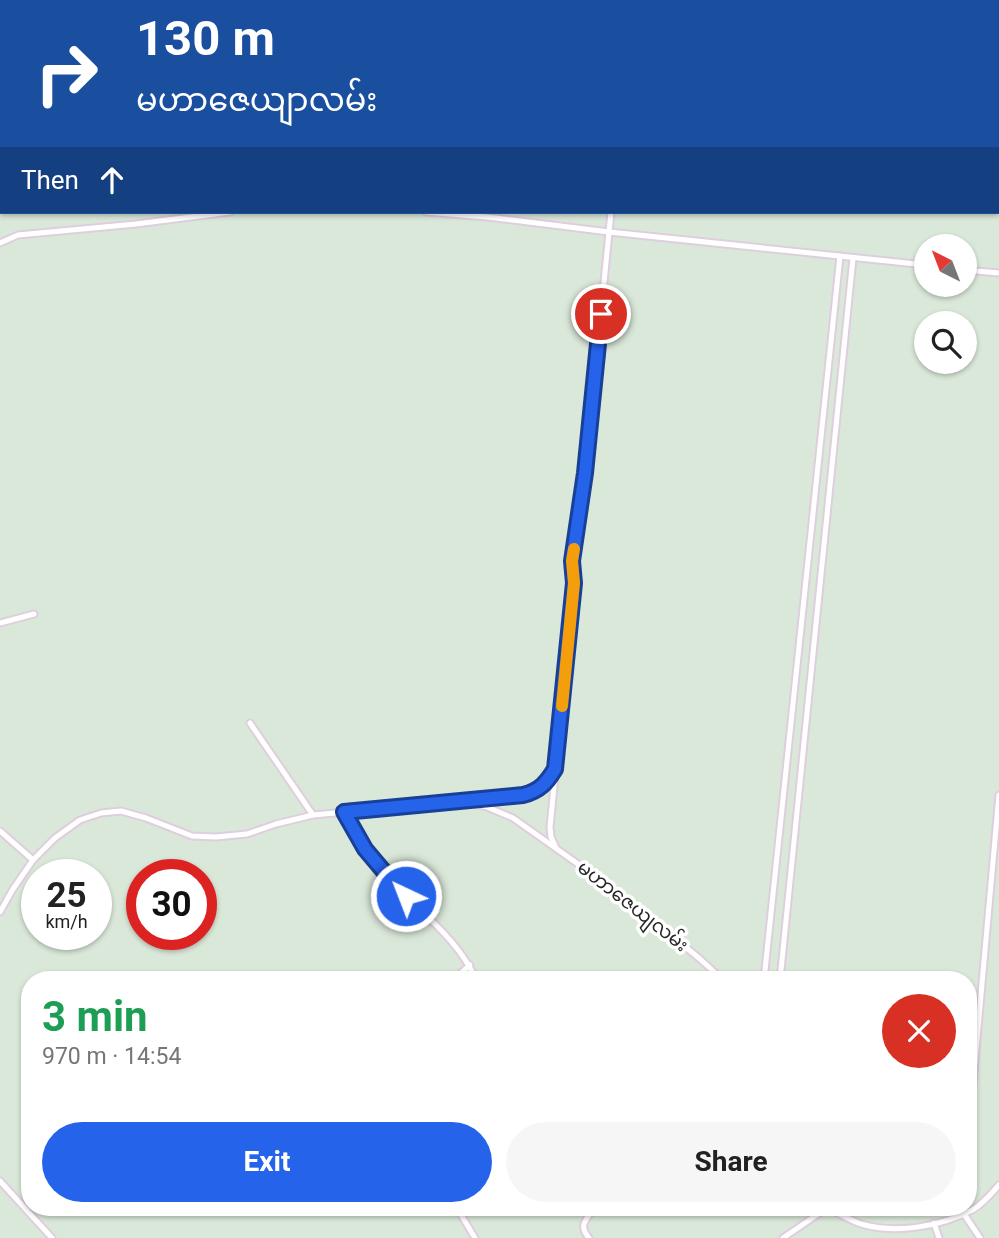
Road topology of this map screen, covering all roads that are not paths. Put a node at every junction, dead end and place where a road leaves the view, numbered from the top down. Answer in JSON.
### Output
{"nodes":[{"id":1,"x":189,"y":214,"type":"edge"},
{"id":2,"x":450,"y":214,"type":"edge"},
{"id":3,"x":611,"y":214,"type":"edge"},
{"id":4,"x":609,"y":232,"type":"junction"},
{"id":5,"x":0,"y":243,"type":"edge"},
{"id":6,"x":841,"y":256,"type":"junction"},
{"id":7,"x":853,"y":258,"type":"junction"},
{"id":8,"x":914,"y":264,"type":"edge"},
{"id":9,"x":977,"y":271,"type":"edge"},
{"id":10,"x":999,"y":273,"type":"edge"},
{"id":11,"x":34,"y":614,"type":"dead end"},
{"id":12,"x":0,"y":624,"type":"edge"},
{"id":13,"x":250,"y":723,"type":"dead end"},
{"id":14,"x":555,"y":769,"type":"junction"},
{"id":15,"x":999,"y":795,"type":"edge"},
{"id":16,"x":464,"y":801,"type":"junction"},
{"id":17,"x":344,"y":812,"type":"junction"},
{"id":18,"x":313,"y":815,"type":"junction"},
{"id":19,"x":0,"y":831,"type":"edge"},
{"id":20,"x":556,"y":848,"type":"junction"},
{"id":21,"x":32,"y":859,"type":"edge"},
{"id":22,"x":34,"y":859,"type":"edge"},
{"id":23,"x":21,"y":877,"type":"edge"},
{"id":24,"x":0,"y":912,"type":"edge"},
{"id":25,"x":470,"y":965,"type":"junction"},
{"id":26,"x":463,"y":971,"type":"edge"},
{"id":27,"x":472,"y":971,"type":"edge"},
{"id":28,"x":714,"y":971,"type":"edge"},
{"id":29,"x":765,"y":971,"type":"edge"},
{"id":30,"x":781,"y":971,"type":"edge"},
{"id":31,"x":977,"y":1039,"type":"edge"},
{"id":32,"x":0,"y":1181,"type":"edge"},
{"id":33,"x":999,"y":1185,"type":"edge"},
{"id":34,"x":21,"y":1204,"type":"edge"},
{"id":35,"x":977,"y":1206,"type":"edge"},
{"id":36,"x":32,"y":1216,"type":"edge"},
{"id":37,"x":462,"y":1216,"type":"edge"},
{"id":38,"x":589,"y":1216,"type":"edge"},
{"id":39,"x":815,"y":1216,"type":"edge"},
{"id":40,"x":845,"y":1216,"type":"edge"},
{"id":41,"x":955,"y":1216,"type":"edge"},
{"id":42,"x":966,"y":1216,"type":"edge"},
{"id":43,"x":934,"y":1223,"type":"junction"},
{"id":44,"x":52,"y":1238,"type":"edge"},
{"id":45,"x":475,"y":1238,"type":"edge"},
{"id":46,"x":589,"y":1238,"type":"edge"},
{"id":47,"x":783,"y":1238,"type":"edge"},
{"id":48,"x":939,"y":1238,"type":"edge"},
{"id":49,"x":980,"y":1238,"type":"edge"}],
"edges":[{"from":1,"to":5,"type":"street"},
{"from":2,"to":4,"type":"street"},
{"from":3,"to":4,"type":"street"},
{"from":4,"to":6,"type":"street"},
{"from":4,"to":14,"type":"street"},
{"from":6,"to":7,"type":"street"},
{"from":6,"to":29,"type":"street"},
{"from":7,"to":8,"type":"street"},
{"from":7,"to":30,"type":"street"},
{"from":9,"to":10,"type":"street"},
{"from":11,"to":12,"type":"street"},
{"from":13,"to":18,"type":"street"},
{"from":14,"to":16,"type":"street"},
{"from":14,"to":20,"type":"street"},
{"from":15,"to":31,"type":"street"},
{"from":16,"to":17,"type":"street"},
{"from":16,"to":20,"type":"street","name":"မဟာဇေယျလမ်း"},
{"from":17,"to":18,"type":"street"},
{"from":17,"to":25,"type":"street"},
{"from":18,"to":22,"type":"street"},
{"from":19,"to":21,"type":"street"},
{"from":20,"to":28,"type":"street","name":"မဟာဇေယျလမ်း"},
{"from":23,"to":24,"type":"street"},
{"from":25,"to":26,"type":"street"},
{"from":25,"to":27,"type":"street"},
{"from":32,"to":34,"type":"street"},
{"from":33,"to":35,"type":"street"},
{"from":36,"to":44,"type":"street"},
{"from":37,"to":45,"type":"street"},
{"from":38,"to":46,"type":"street"},
{"from":39,"to":47,"type":"street"},
{"from":40,"to":43,"type":"street"},
{"from":41,"to":43,"type":"street"},
{"from":42,"to":49,"type":"street"},
{"from":43,"to":48,"type":"street"}]}
